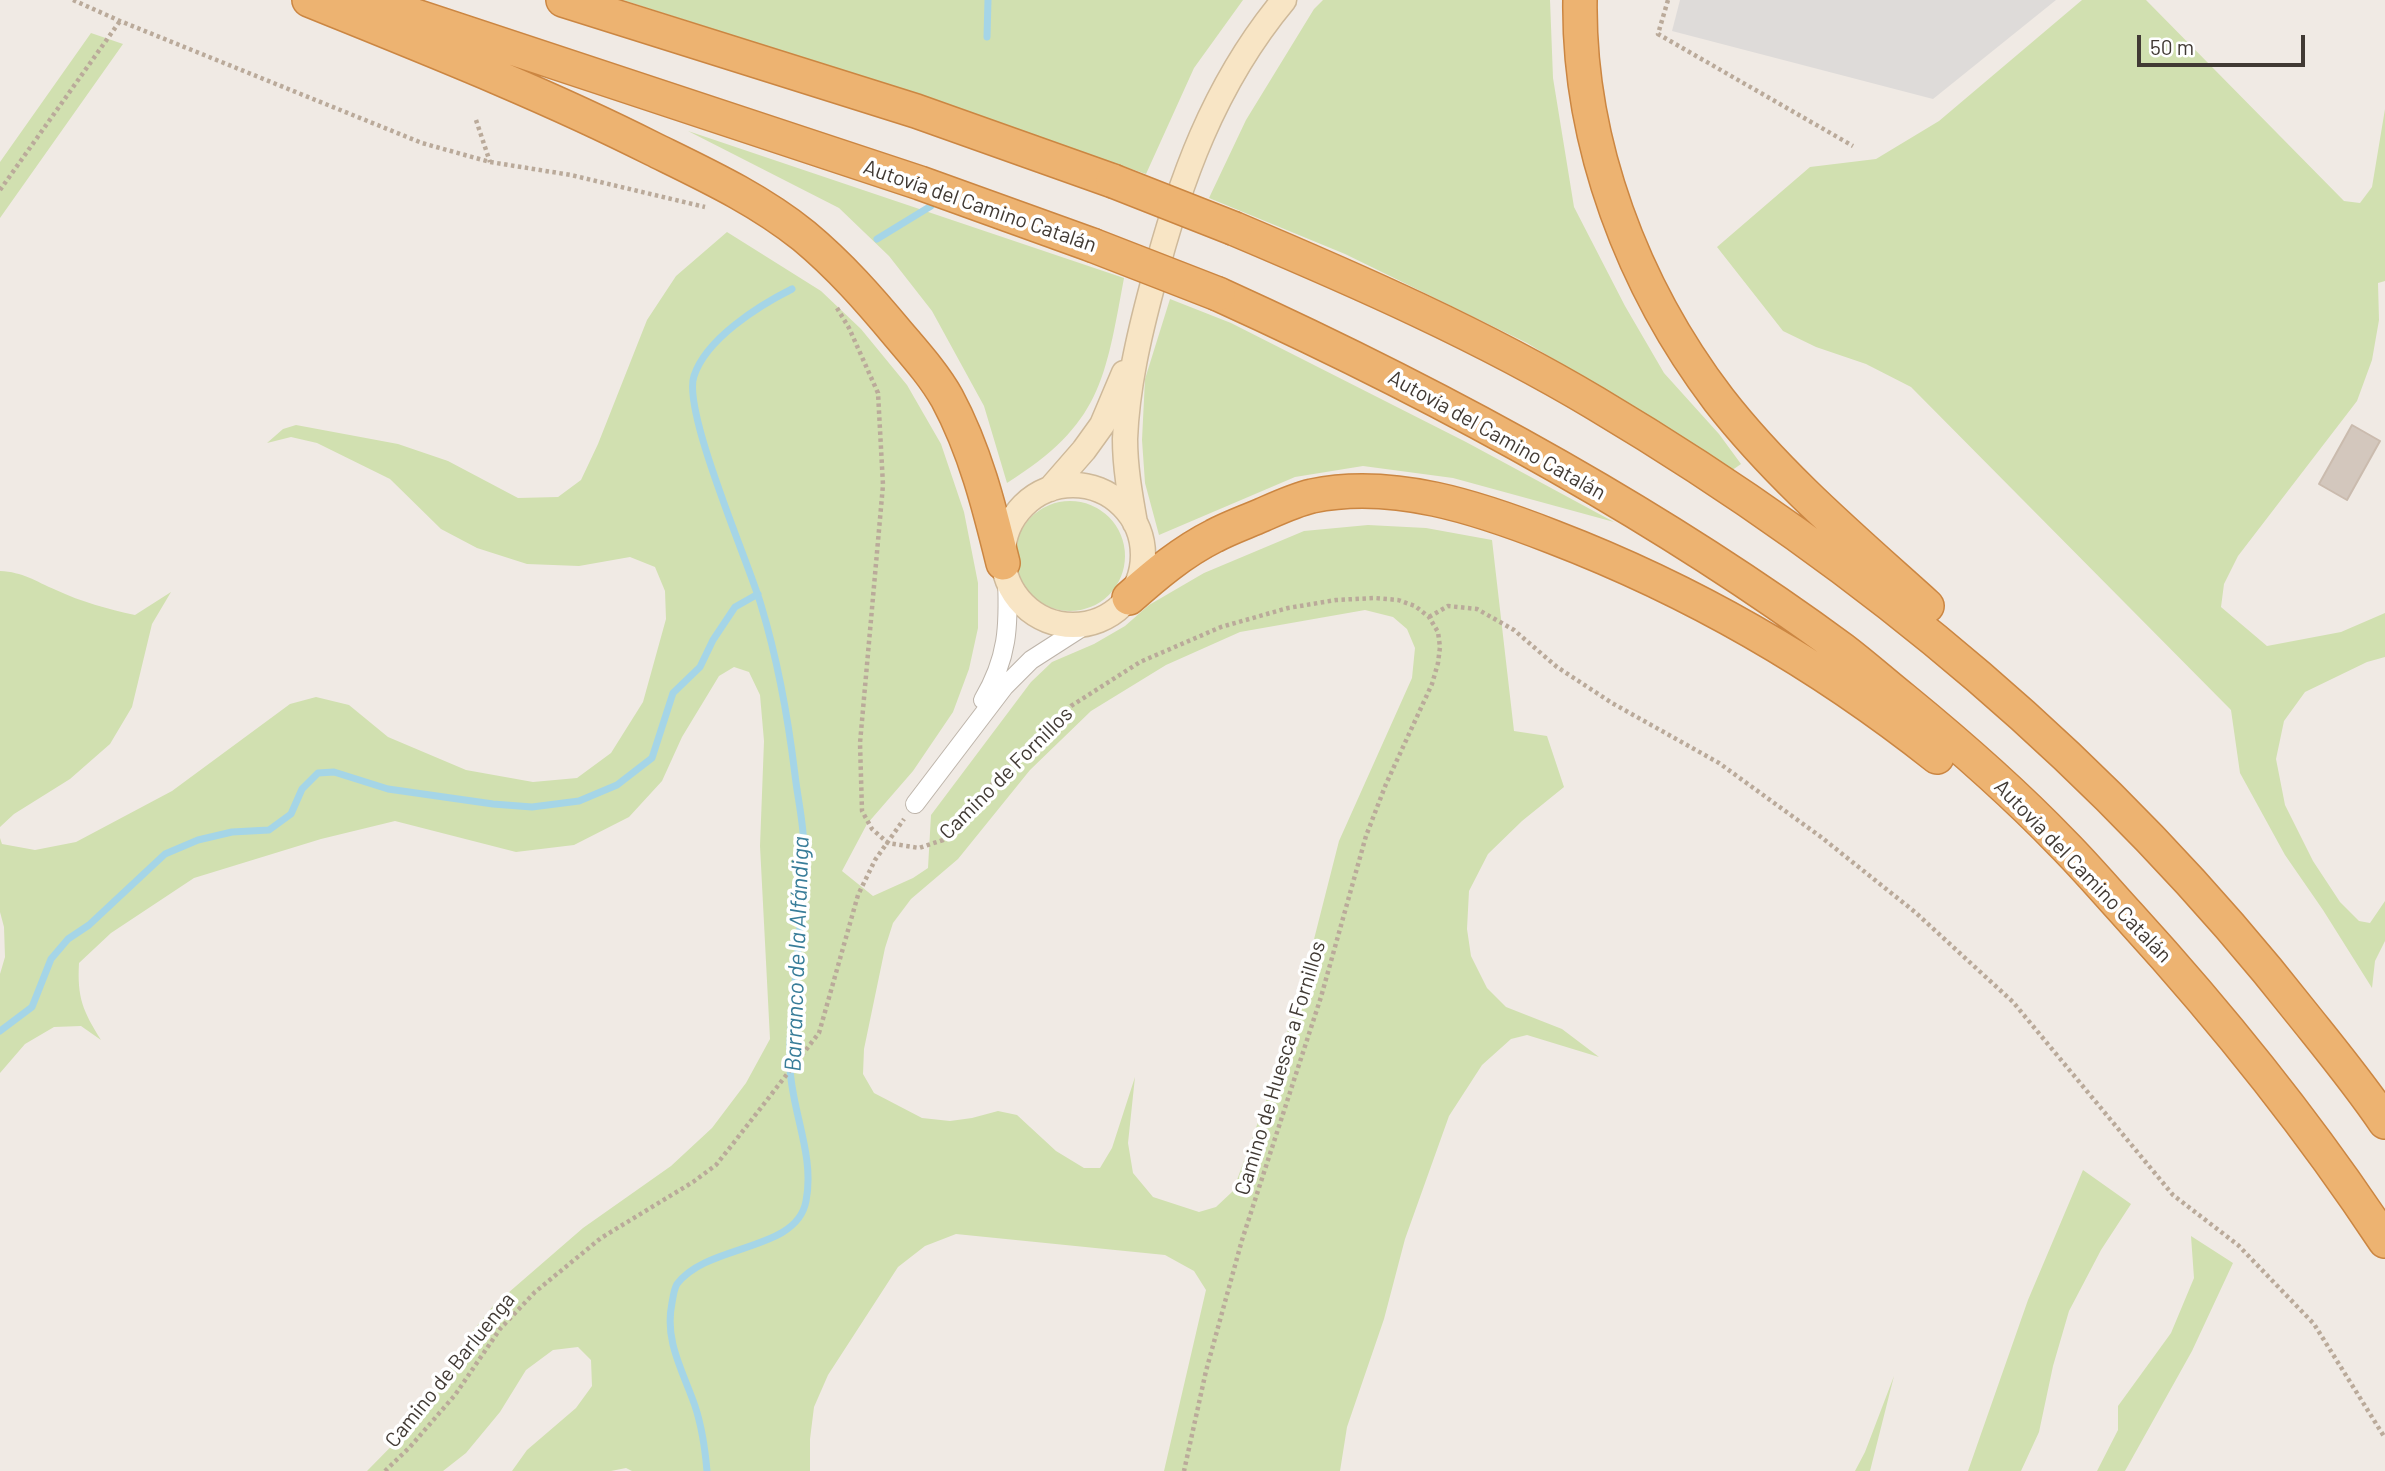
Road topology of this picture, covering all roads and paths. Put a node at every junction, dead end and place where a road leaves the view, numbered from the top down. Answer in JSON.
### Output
{"nodes":[{"id":1,"x":73,"y":0,"type":"edge"},
{"id":2,"x":309,"y":0,"type":"edge"},
{"id":3,"x":367,"y":0,"type":"edge"},
{"id":4,"x":563,"y":0,"type":"edge"},
{"id":5,"x":1284,"y":0,"type":"edge"},
{"id":6,"x":1580,"y":0,"type":"edge"},
{"id":7,"x":1668,"y":0,"type":"edge"},
{"id":8,"x":120,"y":21,"type":"junction"},
{"id":9,"x":476,"y":120,"type":"dead end"},
{"id":10,"x":1853,"y":146,"type":"dead end"},
{"id":11,"x":490,"y":162,"type":"junction"},
{"id":12,"x":0,"y":190,"type":"edge"},
{"id":13,"x":706,"y":208,"type":"dead end"},
{"id":14,"x":836,"y":307,"type":"dead end"},
{"id":15,"x":1137,"y":343,"type":"junction"},
{"id":16,"x":1050,"y":489,"type":"junction"},
{"id":17,"x":1135,"y":523,"type":"junction"},
{"id":18,"x":1005,"y":571,"type":"junction"},
{"id":19,"x":1129,"y":598,"type":"junction"},
{"id":20,"x":1429,"y":617,"type":"junction"},
{"id":21,"x":1087,"y":624,"type":"junction"},
{"id":22,"x":951,"y":755,"type":"junction"},
{"id":23,"x":915,"y":804,"type":"joint"},
{"id":24,"x":888,"y":843,"type":"junction"},
{"id":25,"x":2278,"y":982,"type":"junction"},
{"id":26,"x":2193,"y":986,"type":"junction"},
{"id":27,"x":2385,"y":1122,"type":"edge"},
{"id":28,"x":2385,"y":1241,"type":"edge"},
{"id":29,"x":2385,"y":1438,"type":"edge"},
{"id":30,"x":385,"y":1471,"type":"edge"},
{"id":31,"x":1184,"y":1471,"type":"edge"}],
"edges":[{"from":1,"to":8,"type":"path"},
{"from":2,"to":18,"type":"highway"},
{"from":3,"to":26,"type":"highway","name":"Autovía del Camino Catalán","bridge":true},
{"from":4,"to":25,"type":"highway","bridge":true},
{"from":5,"to":15,"type":"main road"},
{"from":6,"to":25,"type":"highway"},
{"from":7,"to":10,"type":"path"},
{"from":8,"to":11,"type":"path"},
{"from":8,"to":12,"type":"path"},
{"from":9,"to":11,"type":"path"},
{"from":11,"to":13,"type":"path"},
{"from":14,"to":24,"type":"path"},
{"from":15,"to":16,"type":"main road"},
{"from":15,"to":17,"type":"main road"},
{"from":16,"to":17,"type":"main road"},
{"from":16,"to":18,"type":"main road"},
{"from":17,"to":19,"type":"main road"},
{"from":18,"to":21,"type":"main road"},
{"from":18,"to":22,"type":"street"},
{"from":19,"to":21,"type":"main road"},
{"from":19,"to":26,"type":"highway"},
{"from":20,"to":24,"type":"path","name":"Camino de Fornillos"},
{"from":20,"to":29,"type":"path"},
{"from":20,"to":31,"type":"path","name":"Camino de Huesca a Fornillos"},
{"from":21,"to":22,"type":"street"},
{"from":22,"to":23,"type":"street","name":"Camino de Fornillos"},
{"from":23,"to":24,"type":"path","name":"Camino de Fornillos"},
{"from":24,"to":30,"type":"path","name":"Camino de Barluenga"},
{"from":25,"to":27,"type":"highway"},
{"from":26,"to":28,"type":"highway","name":"Autovía del Camino Catalán"}]}
